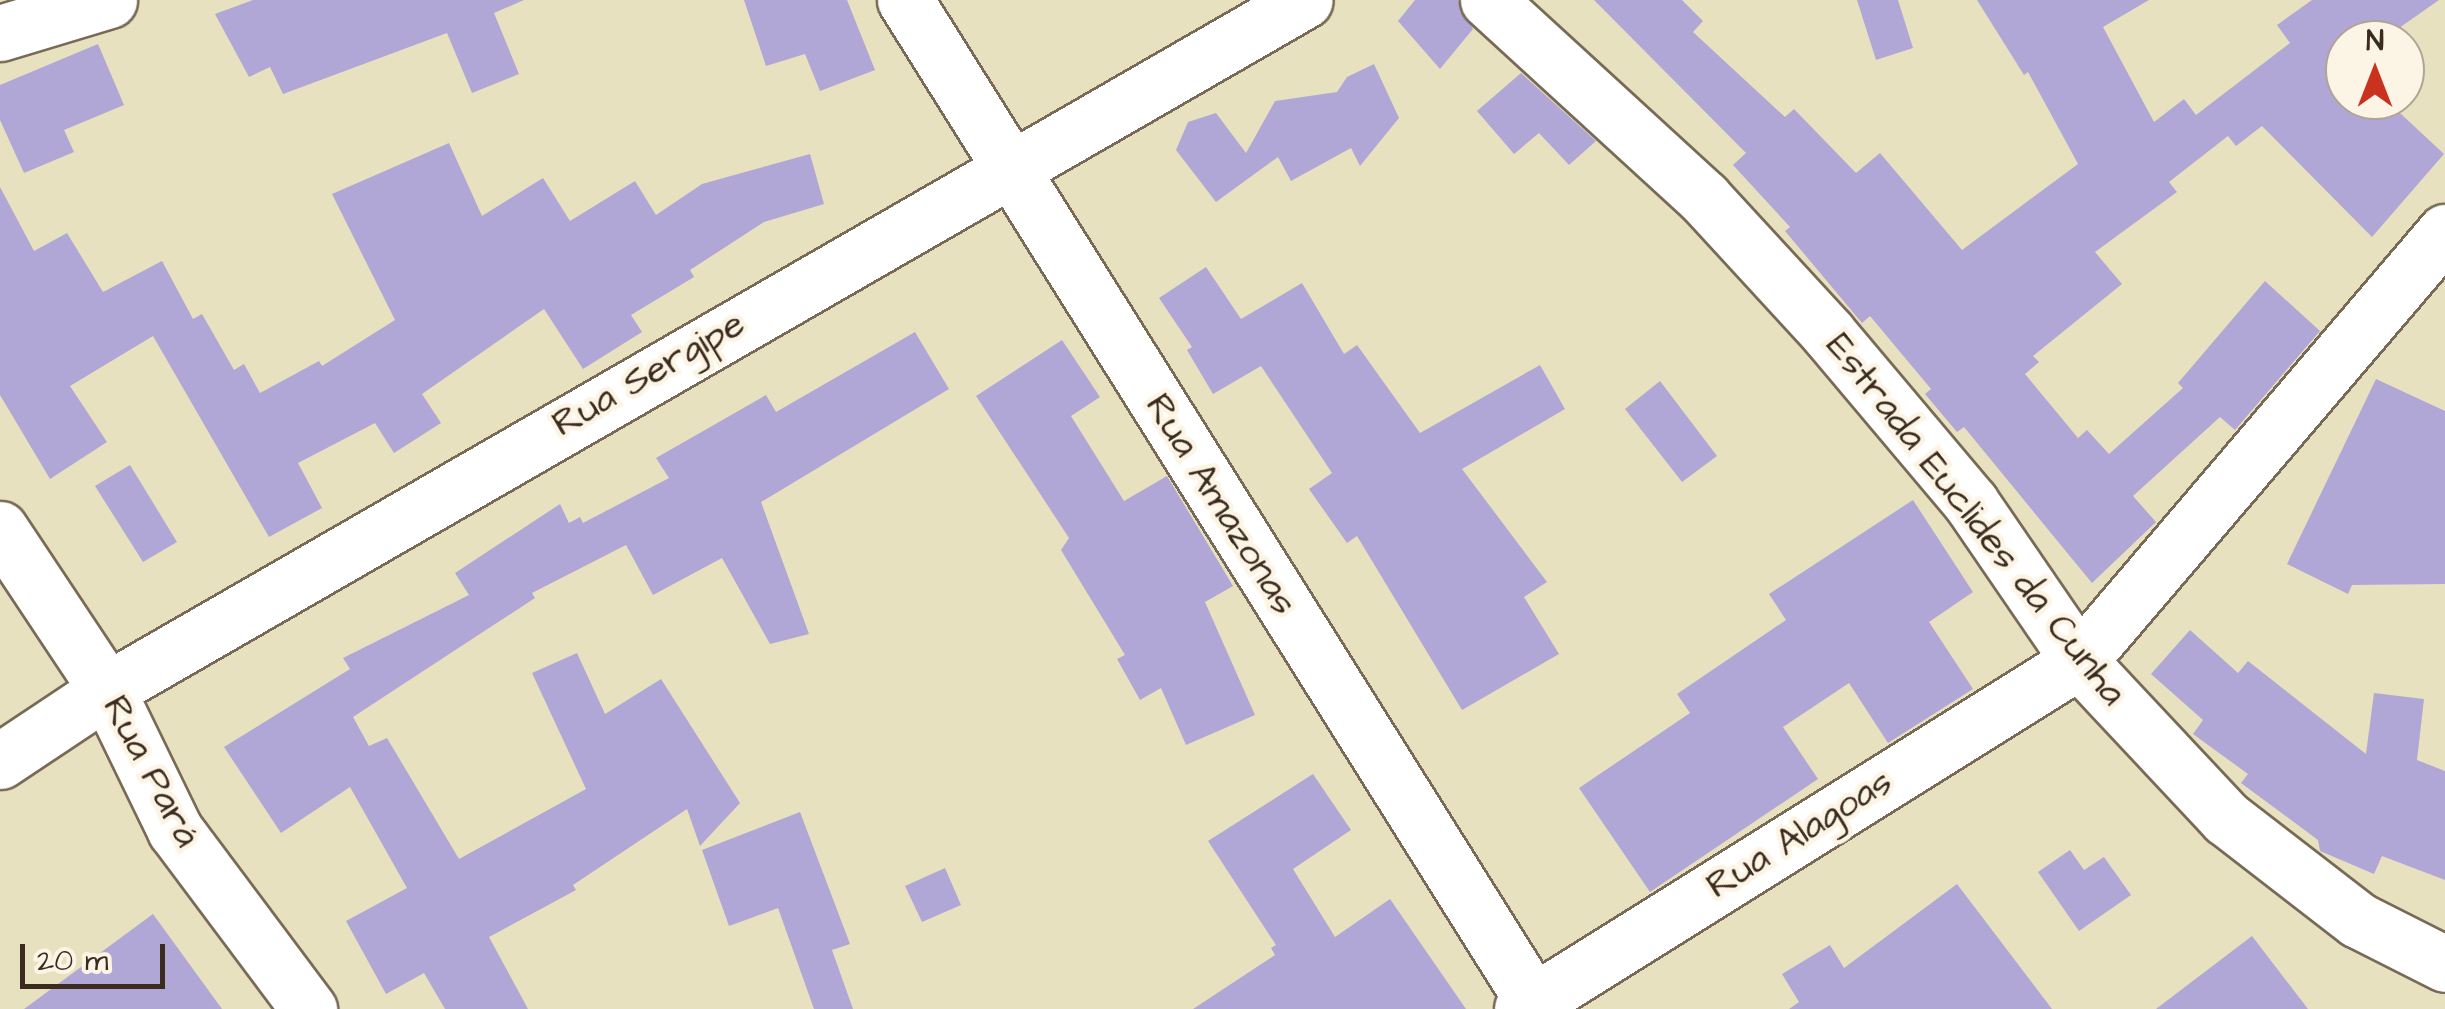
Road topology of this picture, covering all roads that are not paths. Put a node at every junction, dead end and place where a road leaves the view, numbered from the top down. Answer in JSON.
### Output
{"nodes":[{"id":1,"x":109,"y":0,"type":"edge"},
{"id":2,"x":905,"y":0,"type":"edge"},
{"id":3,"x":1305,"y":0,"type":"edge"},
{"id":4,"x":1488,"y":0,"type":"edge"},
{"id":5,"x":0,"y":33,"type":"edge"},
{"id":6,"x":1007,"y":168,"type":"junction"},
{"id":7,"x":2445,"y":232,"type":"edge"},
{"id":8,"x":0,"y":528,"type":"edge"},
{"id":9,"x":2079,"y":661,"type":"junction"},
{"id":10,"x":107,"y":690,"type":"junction"},
{"id":11,"x":0,"y":762,"type":"edge"},
{"id":12,"x":2445,"y":964,"type":"edge"},
{"id":13,"x":1531,"y":1007,"type":"edge"},
{"id":14,"x":309,"y":1009,"type":"edge"}],
"edges":[{"from":1,"to":5,"type":"street"},
{"from":2,"to":6,"type":"street","name":"Rua Amazonas"},
{"from":3,"to":6,"type":"street","name":"Rua Sergipe"},
{"from":4,"to":9,"type":"street","name":"Estrada Euclides da Cunha"},
{"from":6,"to":10,"type":"street","name":"Rua Sergipe"},
{"from":6,"to":13,"type":"street","name":"Rua Amazonas"},
{"from":7,"to":9,"type":"street","name":"Rua Alagoas"},
{"from":8,"to":10,"type":"street","name":"Rua Pará"},
{"from":9,"to":12,"type":"street","name":"Estrada Euclides da Cunha"},
{"from":9,"to":13,"type":"street","name":"Rua Alagoas"},
{"from":10,"to":11,"type":"street","name":"Rua Sergipe"},
{"from":10,"to":14,"type":"street","name":"Rua Pará"}]}
